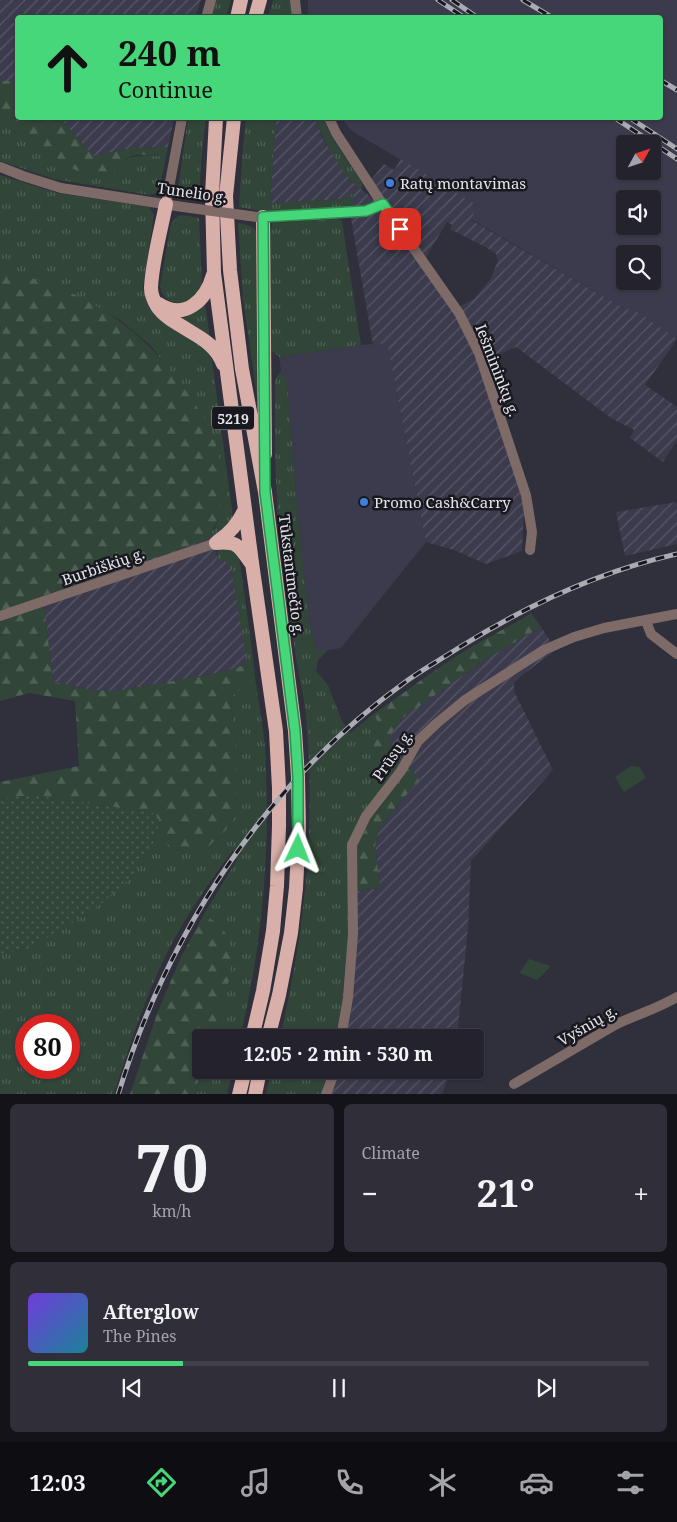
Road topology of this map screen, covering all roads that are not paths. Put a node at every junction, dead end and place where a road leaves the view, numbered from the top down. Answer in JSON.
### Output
{"nodes":[{"id":1,"x":211,"y":0,"type":"edge"},
{"id":2,"x":242,"y":0,"type":"edge"},
{"id":3,"x":260,"y":0,"type":"edge"},
{"id":4,"x":295,"y":0,"type":"edge"},
{"id":5,"x":207,"y":15,"type":"edge"},
{"id":6,"x":238,"y":15,"type":"edge"},
{"id":7,"x":256,"y":15,"type":"edge"},
{"id":8,"x":297,"y":15,"type":"edge"},
{"id":9,"x":182,"y":120,"type":"edge"},
{"id":10,"x":216,"y":120,"type":"edge"},
{"id":11,"x":234,"y":120,"type":"edge"},
{"id":12,"x":330,"y":120,"type":"edge"},
{"id":13,"x":0,"y":167,"type":"edge"},
{"id":14,"x":166,"y":204,"type":"junction"},
{"id":15,"x":383,"y":204,"type":"junction"},
{"id":16,"x":260,"y":217,"type":"junction"},
{"id":17,"x":214,"y":272,"type":"junction"},
{"id":18,"x":154,"y":300,"type":"junction"},
{"id":19,"x":227,"y":374,"type":"junction"},
{"id":20,"x":265,"y":492,"type":"junction"},
{"id":21,"x":245,"y":510,"type":"junction"},
{"id":22,"x":216,"y":543,"type":"junction"},
{"id":23,"x":530,"y":550,"type":"dead end"},
{"id":24,"x":252,"y":563,"type":"junction"},
{"id":25,"x":677,"y":614,"type":"edge"},
{"id":26,"x":0,"y":616,"type":"edge"},
{"id":27,"x":646,"y":621,"type":"junction"},
{"id":28,"x":677,"y":654,"type":"edge"},
{"id":29,"x":677,"y":997,"type":"edge"},
{"id":30,"x":254,"y":1029,"type":"edge"},
{"id":31,"x":270,"y":1029,"type":"edge"},
{"id":32,"x":343,"y":1029,"type":"edge"},
{"id":33,"x":243,"y":1079,"type":"edge"},
{"id":34,"x":258,"y":1079,"type":"edge"},
{"id":35,"x":332,"y":1079,"type":"edge"},
{"id":36,"x":514,"y":1084,"type":"dead end"},
{"id":37,"x":256,"y":1092,"type":"edge"},
{"id":38,"x":239,"y":1094,"type":"edge"},
{"id":39,"x":326,"y":1094,"type":"edge"}],
"edges":[{"from":1,"to":5,"type":"street"},
{"from":2,"to":6,"type":"highway"},
{"from":3,"to":7,"type":"highway"},
{"from":4,"to":8,"type":"street"},
{"from":9,"to":14,"type":"street"},
{"from":10,"to":17,"type":"highway","number":"5219"},
{"from":11,"to":20,"type":"highway","name":"Tūkstantmečio g.","number":"5219"},
{"from":12,"to":15,"type":"street","name":"Iešmininkų g."},
{"from":13,"to":14,"type":"street","name":"Tunelio g."},
{"from":14,"to":16,"type":"street","name":"Tunelio g.","bridge":true},
{"from":14,"to":18,"type":"highway"},
{"from":15,"to":16,"type":"street","name":"Tunelio g."},
{"from":15,"to":23,"type":"street","name":"Iešmininkų g."},
{"from":16,"to":20,"type":"highway"},
{"from":17,"to":18,"type":"highway"},
{"from":17,"to":19,"type":"highway","number":"5219"},
{"from":18,"to":19,"type":"highway"},
{"from":19,"to":21,"type":"highway","number":"5219"},
{"from":20,"to":31,"type":"highway","name":"Tūkstantmečio g.","number":"5219"},
{"from":21,"to":22,"type":"highway"},
{"from":21,"to":24,"type":"highway","number":"5219"},
{"from":22,"to":24,"type":"highway"},
{"from":22,"to":26,"type":"street","name":"Burbiškių g."},
{"from":24,"to":30,"type":"highway","number":"5219"},
{"from":25,"to":27,"type":"street","name":"Prūsų g."},
{"from":27,"to":28,"type":"street"},
{"from":27,"to":32,"type":"street","name":"Prūsų g."},
{"from":29,"to":36,"type":"street","name":"Vyšnių g."},
{"from":33,"to":38,"type":"highway"},
{"from":34,"to":37,"type":"highway"},
{"from":35,"to":39,"type":"street"}]}
